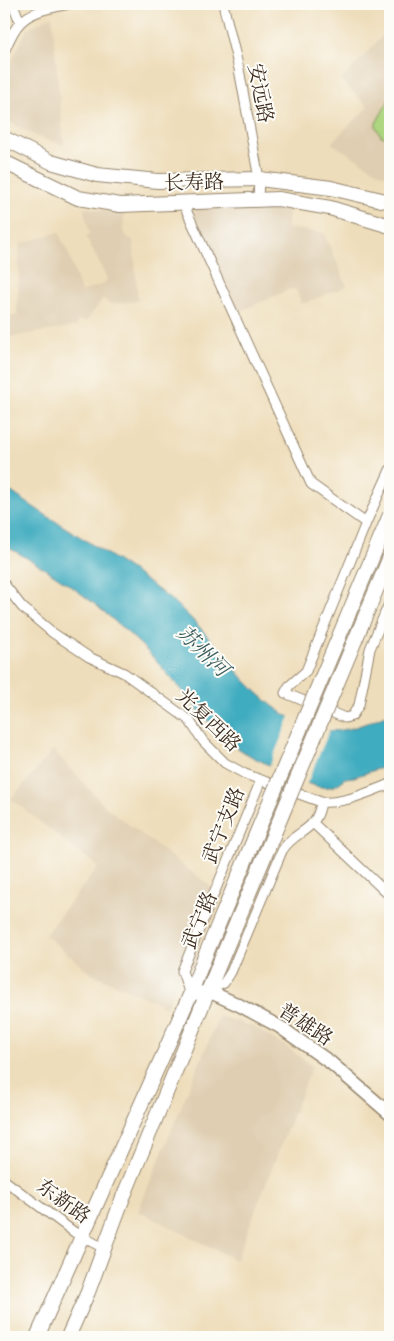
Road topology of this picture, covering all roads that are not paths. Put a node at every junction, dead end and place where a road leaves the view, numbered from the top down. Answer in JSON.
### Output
{"nodes":[{"id":1,"x":13,"y":4,"type":"edge"},
{"id":2,"x":68,"y":4,"type":"edge"},
{"id":3,"x":222,"y":4,"type":"edge"},
{"id":4,"x":20,"y":22,"type":"junction"},
{"id":5,"x":4,"y":52,"type":"edge"},
{"id":6,"x":4,"y":138,"type":"edge"},
{"id":7,"x":4,"y":162,"type":"edge"},
{"id":8,"x":259,"y":190,"type":"junction"},
{"id":9,"x":390,"y":202,"type":"edge"},
{"id":10,"x":184,"y":203,"type":"junction"},
{"id":11,"x":390,"y":226,"type":"edge"},
{"id":12,"x":390,"y":470,"type":"edge"},
{"id":13,"x":390,"y":515,"type":"edge"},
{"id":14,"x":366,"y":523,"type":"junction"},
{"id":15,"x":390,"y":557,"type":"edge"},
{"id":16,"x":4,"y":584,"type":"edge"},
{"id":17,"x":390,"y":601,"type":"edge"},
{"id":18,"x":261,"y":780,"type":"junction"},
{"id":19,"x":390,"y":784,"type":"edge"},
{"id":20,"x":321,"y":802,"type":"junction"},
{"id":21,"x":313,"y":823,"type":"junction"},
{"id":22,"x":390,"y":896,"type":"edge"},
{"id":23,"x":208,"y":991,"type":"junction"},
{"id":24,"x":190,"y":994,"type":"junction"},
{"id":25,"x":390,"y":1114,"type":"edge"},
{"id":26,"x":4,"y":1180,"type":"edge"},
{"id":27,"x":81,"y":1237,"type":"junction"},
{"id":28,"x":105,"y":1248,"type":"junction"},
{"id":29,"x":37,"y":1337,"type":"edge"},
{"id":30,"x":68,"y":1337,"type":"edge"}],
"edges":[{"from":1,"to":4,"type":"street"},
{"from":2,"to":4,"type":"street"},
{"from":3,"to":8,"type":"street","name":"安远路"},
{"from":4,"to":5,"type":"street"},
{"from":6,"to":8,"type":"main road","name":"长寿路"},
{"from":7,"to":10,"type":"main road","name":"长寿路"},
{"from":8,"to":9,"type":"main road","name":"长寿路"},
{"from":8,"to":10,"type":"main road","name":"长寿路"},
{"from":8,"to":11,"type":"main road","name":"长寿路"},
{"from":10,"to":14,"type":"street"},
{"from":12,"to":14,"type":"street"},
{"from":13,"to":24,"type":"main road","name":"武宁路","bridge":true},
{"from":14,"to":17,"type":"street"},
{"from":15,"to":23,"type":"main road","name":"武宁路","bridge":true},
{"from":16,"to":18,"type":"street","name":"光复西路"},
{"from":18,"to":20,"type":"street","name":"光复西路"},
{"from":18,"to":24,"type":"street","name":"武宁支路"},
{"from":19,"to":20,"type":"street","name":"光复西路"},
{"from":20,"to":21,"type":"street"},
{"from":21,"to":22,"type":"street"},
{"from":21,"to":23,"type":"street"},
{"from":23,"to":24,"type":"main road"},
{"from":23,"to":25,"type":"main road","name":"普雄路"},
{"from":23,"to":28,"type":"main road","name":"武宁路"},
{"from":24,"to":27,"type":"main road","name":"武宁路"},
{"from":26,"to":27,"type":"street","name":"东新路"},
{"from":27,"to":28,"type":"street","name":"东新路"},
{"from":27,"to":29,"type":"main road","name":"武宁路"},
{"from":28,"to":30,"type":"main road","name":"武宁路"}]}
